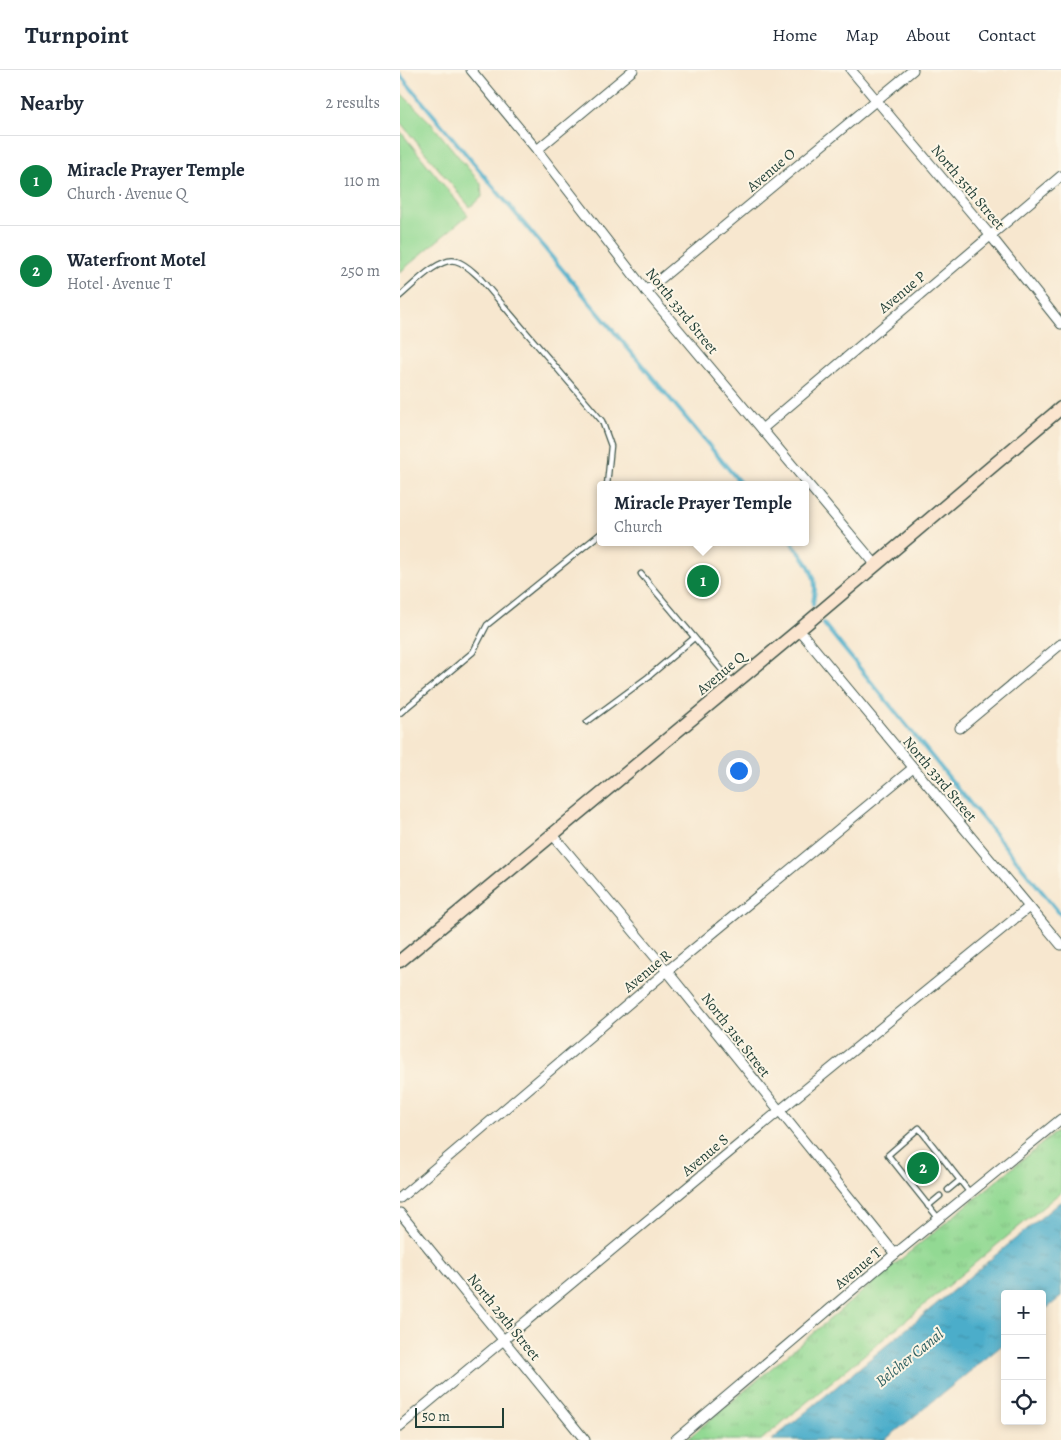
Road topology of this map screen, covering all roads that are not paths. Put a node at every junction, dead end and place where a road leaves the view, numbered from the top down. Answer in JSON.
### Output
{"nodes":[{"id":1,"x":471,"y":70,"type":"edge"},
{"id":2,"x":632,"y":70,"type":"edge"},
{"id":3,"x":851,"y":70,"type":"edge"},
{"id":4,"x":913,"y":70,"type":"edge"},
{"id":5,"x":877,"y":100,"type":"junction"},
{"id":6,"x":537,"y":150,"type":"junction"},
{"id":7,"x":1061,"y":176,"type":"edge"},
{"id":8,"x":990,"y":235,"type":"junction"},
{"id":9,"x":646,"y":290,"type":"junction"},
{"id":10,"x":400,"y":296,"type":"edge"},
{"id":11,"x":1061,"y":324,"type":"edge"},
{"id":12,"x":1061,"y":408,"type":"edge"},
{"id":13,"x":762,"y":429,"type":"junction"},
{"id":14,"x":607,"y":481,"type":"edge"},
{"id":15,"x":806,"y":481,"type":"edge"},
{"id":16,"x":809,"y":485,"type":"edge"},
{"id":17,"x":597,"y":536,"type":"edge"},
{"id":18,"x":876,"y":565,"type":"junction"},
{"id":19,"x":641,"y":574,"type":"dead end"},
{"id":20,"x":799,"y":630,"type":"junction"},
{"id":21,"x":694,"y":638,"type":"junction"},
{"id":22,"x":1061,"y":644,"type":"edge"},
{"id":23,"x":734,"y":684,"type":"junction"},
{"id":24,"x":400,"y":713,"type":"edge"},
{"id":25,"x":587,"y":722,"type":"dead end"},
{"id":26,"x":960,"y":728,"type":"dead end"},
{"id":27,"x":913,"y":768,"type":"junction"},
{"id":28,"x":552,"y":834,"type":"junction"},
{"id":29,"x":1029,"y":907,"type":"junction"},
{"id":30,"x":1061,"y":945,"type":"edge"},
{"id":31,"x":400,"y":961,"type":"edge"},
{"id":32,"x":667,"y":971,"type":"junction"},
{"id":33,"x":779,"y":1111,"type":"junction"},
{"id":34,"x":1061,"y":1119,"type":"edge"},
{"id":35,"x":960,"y":1180,"type":"junction"},
{"id":36,"x":948,"y":1190,"type":"dead end"},
{"id":37,"x":970,"y":1193,"type":"junction"},
{"id":38,"x":940,"y":1196,"type":"dead end"},
{"id":39,"x":400,"y":1198,"type":"edge"},
{"id":40,"x":928,"y":1206,"type":"junction"},
{"id":41,"x":400,"y":1212,"type":"edge"},
{"id":42,"x":939,"y":1219,"type":"junction"},
{"id":43,"x":895,"y":1254,"type":"junction"},
{"id":44,"x":504,"y":1338,"type":"junction"},
{"id":45,"x":400,"y":1426,"type":"edge"},
{"id":46,"x":586,"y":1440,"type":"edge"},
{"id":47,"x":675,"y":1440,"type":"edge"}],
"edges":[{"from":1,"to":6,"type":"street","name":"North 33rd Street"},
{"from":2,"to":6,"type":"street"},
{"from":3,"to":5,"type":"street","name":"North 35th Street"},
{"from":4,"to":5,"type":"street","name":"Avenue O"},
{"from":5,"to":8,"type":"street","name":"North 35th Street"},
{"from":5,"to":9,"type":"street","name":"Avenue O"},
{"from":6,"to":9,"type":"street","name":"North 33rd Street"},
{"from":7,"to":8,"type":"street","name":"Avenue P"},
{"from":8,"to":11,"type":"street","name":"North 35th Street"},
{"from":8,"to":13,"type":"street","name":"Avenue P"},
{"from":9,"to":13,"type":"street","name":"North 33rd Street"},
{"from":10,"to":14,"type":"lane"},
{"from":12,"to":18,"type":"street","name":"Avenue Q"},
{"from":13,"to":15,"type":"street","name":"North 33rd Street"},
{"from":16,"to":18,"type":"street","name":"North 33rd Street"},
{"from":17,"to":24,"type":"lane"},
{"from":18,"to":20,"type":"street","name":"Avenue Q"},
{"from":19,"to":21,"type":"lane"},
{"from":20,"to":23,"type":"street","name":"Avenue Q"},
{"from":20,"to":27,"type":"street","name":"North 33rd Street"},
{"from":21,"to":23,"type":"lane"},
{"from":21,"to":25,"type":"lane"},
{"from":22,"to":26,"type":"street"},
{"from":23,"to":28,"type":"street","name":"Avenue Q"},
{"from":27,"to":29,"type":"street","name":"North 33rd Street"},
{"from":27,"to":32,"type":"street","name":"Avenue R"},
{"from":28,"to":31,"type":"street","name":"Avenue Q"},
{"from":28,"to":32,"type":"street","name":"North 31st Street"},
{"from":29,"to":30,"type":"street","name":"North 33rd Street"},
{"from":29,"to":33,"type":"street","name":"Avenue S"},
{"from":32,"to":33,"type":"street","name":"North 31st Street"},
{"from":32,"to":39,"type":"street","name":"Avenue R"},
{"from":33,"to":43,"type":"street","name":"North 31st Street"},
{"from":33,"to":44,"type":"street","name":"Avenue S"},
{"from":34,"to":37,"type":"street","name":"Avenue T"},
{"from":35,"to":36,"type":"lane"},
{"from":35,"to":37,"type":"lane"},
{"from":35,"to":40,"type":"lane"},
{"from":37,"to":42,"type":"street","name":"Avenue T"},
{"from":38,"to":40,"type":"lane"},
{"from":40,"to":42,"type":"lane"},
{"from":41,"to":44,"type":"street","name":"North 29th Street"},
{"from":42,"to":43,"type":"street","name":"Avenue T"},
{"from":43,"to":47,"type":"street","name":"Avenue T"},
{"from":44,"to":45,"type":"street","name":"Avenue S"},
{"from":44,"to":46,"type":"street","name":"North 29th Street"}]}
